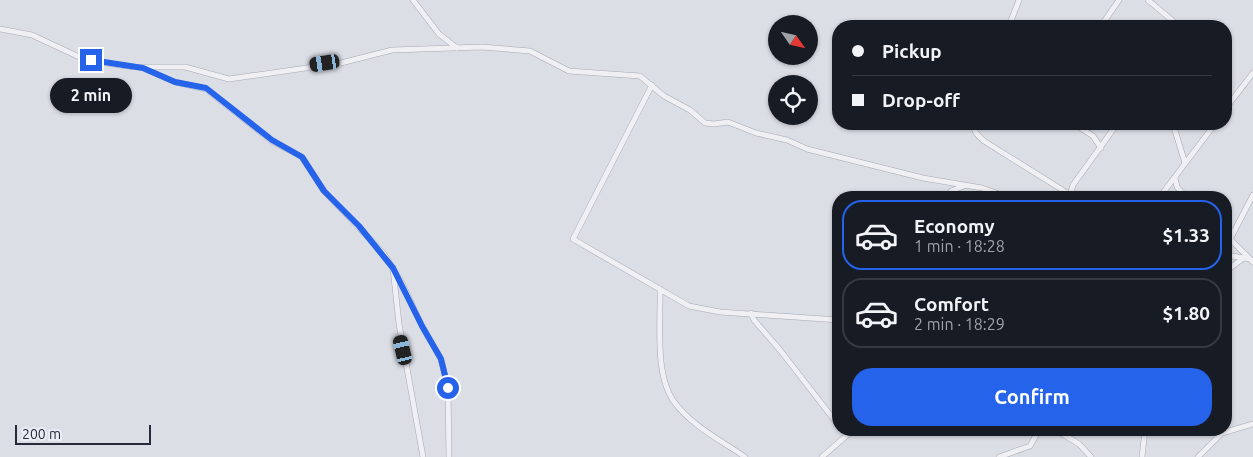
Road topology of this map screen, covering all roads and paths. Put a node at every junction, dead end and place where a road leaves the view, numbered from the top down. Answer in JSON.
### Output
{"nodes":[{"id":1,"x":413,"y":0,"type":"edge"},
{"id":2,"x":1019,"y":0,"type":"edge"},
{"id":3,"x":1120,"y":0,"type":"edge"},
{"id":4,"x":1148,"y":0,"type":"edge"},
{"id":5,"x":1011,"y":20,"type":"edge"},
{"id":6,"x":1105,"y":20,"type":"edge"},
{"id":7,"x":1172,"y":20,"type":"edge"},
{"id":8,"x":0,"y":29,"type":"edge"},
{"id":9,"x":457,"y":48,"type":"junction"},
{"id":10,"x":143,"y":68,"type":"junction"},
{"id":11,"x":1253,"y":73,"type":"edge"},
{"id":12,"x":652,"y":85,"type":"junction"},
{"id":13,"x":1232,"y":100,"type":"edge"},
{"id":14,"x":974,"y":130,"type":"edge"},
{"id":15,"x":1084,"y":130,"type":"edge"},
{"id":16,"x":1113,"y":130,"type":"edge"},
{"id":17,"x":1175,"y":130,"type":"edge"},
{"id":18,"x":1210,"y":130,"type":"edge"},
{"id":19,"x":1101,"y":148,"type":"junction"},
{"id":20,"x":1185,"y":163,"type":"junction"},
{"id":21,"x":1175,"y":178,"type":"junction"},
{"id":22,"x":967,"y":185,"type":"junction"},
{"id":23,"x":952,"y":191,"type":"edge"},
{"id":24,"x":987,"y":191,"type":"edge"},
{"id":25,"x":1061,"y":191,"type":"edge"},
{"id":26,"x":1072,"y":191,"type":"edge"},
{"id":27,"x":1165,"y":191,"type":"edge"},
{"id":28,"x":1181,"y":191,"type":"edge"},
{"id":29,"x":1253,"y":195,"type":"edge"},
{"id":30,"x":1232,"y":237,"type":"edge"},
{"id":31,"x":1232,"y":240,"type":"edge"},
{"id":32,"x":1232,"y":256,"type":"edge"},
{"id":33,"x":1245,"y":257,"type":"junction"},
{"id":34,"x":1252,"y":260,"type":"edge"},
{"id":35,"x":1232,"y":267,"type":"edge"},
{"id":36,"x":393,"y":268,"type":"junction"},
{"id":37,"x":660,"y":289,"type":"junction"},
{"id":38,"x":751,"y":314,"type":"junction"},
{"id":39,"x":832,"y":320,"type":"edge"},
{"id":40,"x":832,"y":417,"type":"edge"},
{"id":41,"x":1253,"y":424,"type":"edge"},
{"id":42,"x":1232,"y":430,"type":"edge"},
{"id":43,"x":847,"y":436,"type":"edge"},
{"id":44,"x":1036,"y":436,"type":"edge"},
{"id":45,"x":1066,"y":436,"type":"edge"},
{"id":46,"x":1144,"y":436,"type":"edge"},
{"id":47,"x":1219,"y":436,"type":"edge"},
{"id":48,"x":423,"y":457,"type":"edge"},
{"id":49,"x":450,"y":457,"type":"edge"},
{"id":50,"x":745,"y":457,"type":"edge"},
{"id":51,"x":822,"y":457,"type":"edge"},
{"id":52,"x":999,"y":457,"type":"edge"},
{"id":53,"x":1091,"y":457,"type":"edge"},
{"id":54,"x":1142,"y":457,"type":"edge"},
{"id":55,"x":1198,"y":457,"type":"edge"}],
"edges":[{"from":1,"to":9,"type":"street"},
{"from":2,"to":5,"type":"street"},
{"from":3,"to":6,"type":"street"},
{"from":4,"to":7,"type":"street"},
{"from":8,"to":10,"type":"street"},
{"from":9,"to":10,"type":"street"},
{"from":9,"to":12,"type":"street"},
{"from":10,"to":36,"type":"street"},
{"from":11,"to":13,"type":"street"},
{"from":12,"to":22,"type":"street"},
{"from":12,"to":37,"type":"street"},
{"from":14,"to":25,"type":"street"},
{"from":15,"to":19,"type":"street"},
{"from":16,"to":19,"type":"street"},
{"from":17,"to":20,"type":"street"},
{"from":18,"to":20,"type":"street"},
{"from":19,"to":26,"type":"street"},
{"from":20,"to":21,"type":"street"},
{"from":21,"to":27,"type":"street"},
{"from":21,"to":28,"type":"street"},
{"from":22,"to":23,"type":"street"},
{"from":22,"to":24,"type":"street"},
{"from":29,"to":30,"type":"street"},
{"from":31,"to":34,"type":"street"},
{"from":32,"to":33,"type":"street"},
{"from":33,"to":34,"type":"street"},
{"from":33,"to":35,"type":"street"},
{"from":36,"to":48,"type":"street"},
{"from":36,"to":49,"type":"street"},
{"from":37,"to":38,"type":"street"},
{"from":37,"to":50,"type":"street"},
{"from":38,"to":39,"type":"street"},
{"from":38,"to":40,"type":"street"},
{"from":41,"to":42,"type":"street"},
{"from":43,"to":51,"type":"street"},
{"from":44,"to":52,"type":"street"},
{"from":45,"to":53,"type":"street"},
{"from":46,"to":54,"type":"street"},
{"from":47,"to":55,"type":"street"}]}
